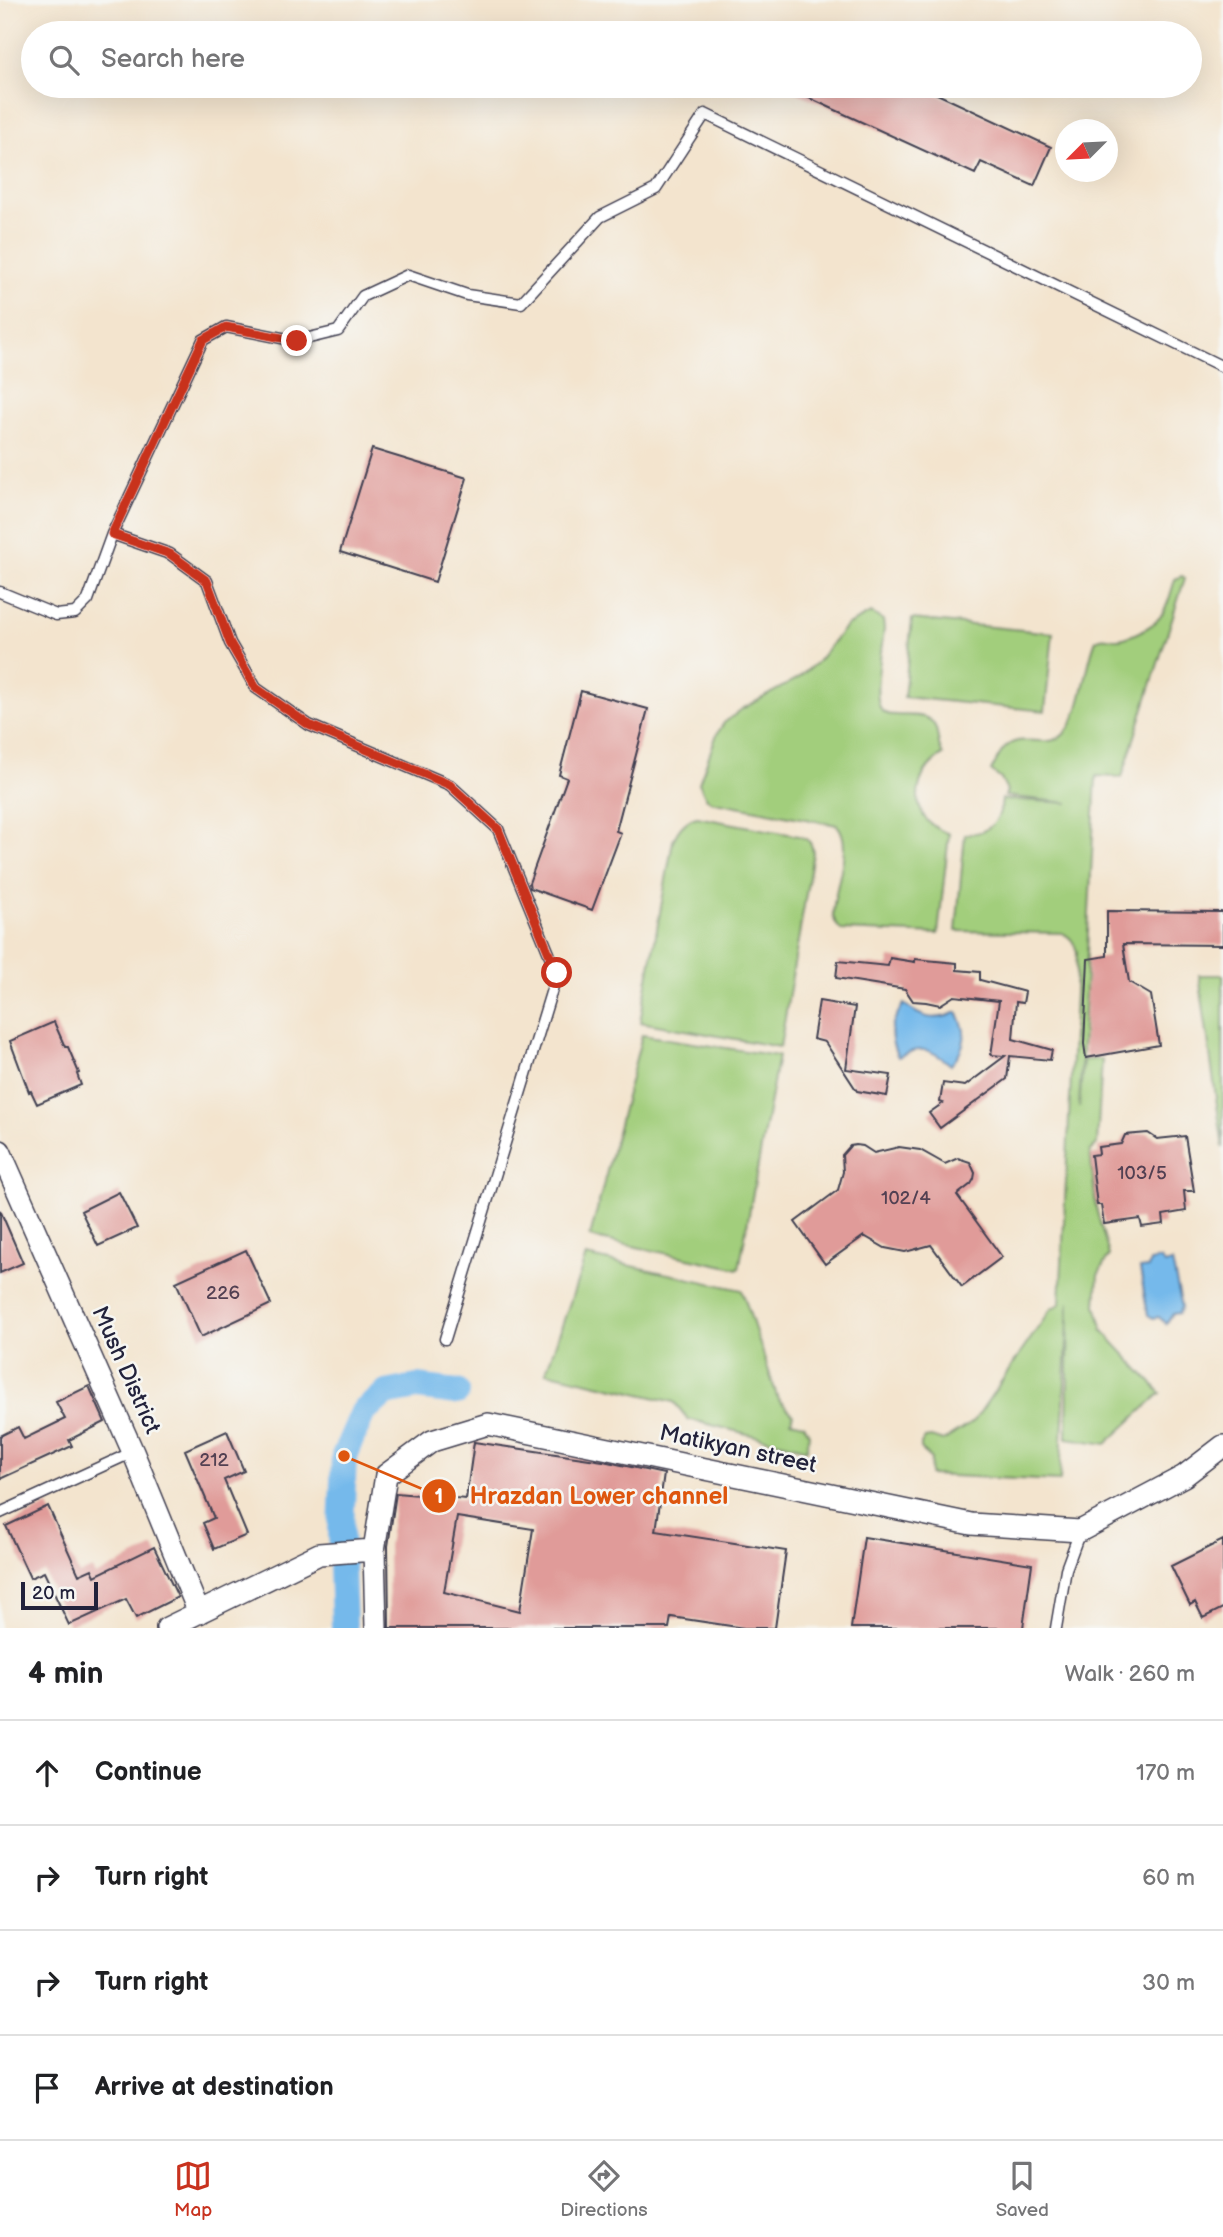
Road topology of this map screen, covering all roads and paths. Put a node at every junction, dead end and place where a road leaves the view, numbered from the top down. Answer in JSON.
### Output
{"nodes":[{"id":1,"x":1223,"y":367,"type":"edge"},
{"id":2,"x":112,"y":534,"type":"junction"},
{"id":3,"x":0,"y":592,"type":"edge"},
{"id":4,"x":0,"y":1151,"type":"edge"},
{"id":5,"x":445,"y":1339,"type":"dead end"},
{"id":6,"x":1223,"y":1446,"type":"edge"},
{"id":7,"x":134,"y":1452,"type":"junction"},
{"id":8,"x":0,"y":1513,"type":"edge"},
{"id":9,"x":1080,"y":1531,"type":"junction"},
{"id":10,"x":374,"y":1550,"type":"junction"},
{"id":11,"x":199,"y":1613,"type":"junction"},
{"id":12,"x":167,"y":1628,"type":"edge"},
{"id":13,"x":376,"y":1628,"type":"edge"},
{"id":14,"x":1056,"y":1628,"type":"edge"}],
"edges":[{"from":1,"to":2,"type":"lane"},
{"from":2,"to":3,"type":"lane"},
{"from":2,"to":5,"type":"lane"},
{"from":4,"to":7,"type":"street","name":"Mush District"},
{"from":6,"to":9,"type":"street"},
{"from":7,"to":8,"type":"lane"},
{"from":7,"to":11,"type":"street","name":"Mush District"},
{"from":9,"to":10,"type":"street","name":"Matikyan street"},
{"from":9,"to":14,"type":"lane"},
{"from":10,"to":11,"type":"street"},
{"from":10,"to":13,"type":"street","name":"Matikyan street"},
{"from":11,"to":12,"type":"street"}]}
